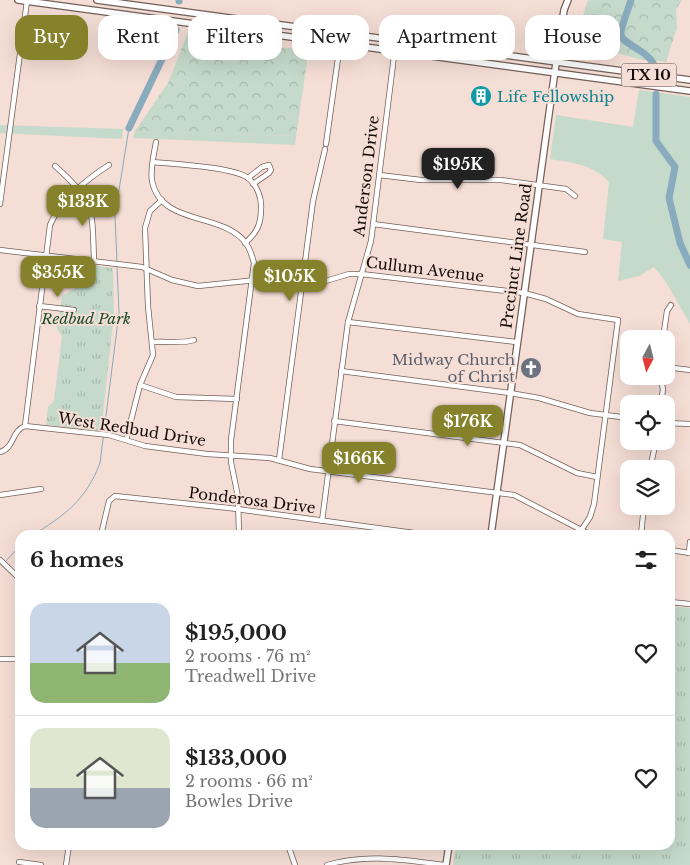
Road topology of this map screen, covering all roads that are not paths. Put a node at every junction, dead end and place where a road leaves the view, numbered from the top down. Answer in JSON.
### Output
{"nodes":[{"id":1,"x":18,"y":0,"type":"edge"},
{"id":2,"x":97,"y":0,"type":"edge"},
{"id":3,"x":562,"y":0,"type":"edge"},
{"id":4,"x":568,"y":0,"type":"edge"},
{"id":5,"x":27,"y":1,"type":"junction"},
{"id":6,"x":564,"y":10,"type":"junction"},
{"id":7,"x":208,"y":15,"type":"edge"},
{"id":8,"x":188,"y":23,"type":"edge"},
{"id":9,"x":515,"y":56,"type":"edge"},
{"id":10,"x":338,"y":60,"type":"edge"},
{"id":11,"x":393,"y":60,"type":"edge"},
{"id":12,"x":460,"y":60,"type":"edge"},
{"id":13,"x":556,"y":62,"type":"junction"},
{"id":14,"x":555,"y":73,"type":"junction"},
{"id":15,"x":690,"y":80,"type":"edge"},
{"id":16,"x":690,"y":91,"type":"edge"},
{"id":17,"x":156,"y":142,"type":"dead end"},
{"id":18,"x":153,"y":162,"type":"junction"},
{"id":19,"x":109,"y":165,"type":"dead end"},
{"id":20,"x":55,"y":166,"type":"dead end"},
{"id":21,"x":379,"y":175,"type":"junction"},
{"id":22,"x":248,"y":178,"type":"junction"},
{"id":23,"x":253,"y":184,"type":"junction"},
{"id":24,"x":539,"y":185,"type":"junction"},
{"id":25,"x":79,"y":190,"type":"junction"},
{"id":26,"x":575,"y":196,"type":"dead end"},
{"id":27,"x":162,"y":200,"type":"junction"},
{"id":28,"x":0,"y":204,"type":"edge"},
{"id":29,"x":373,"y":224,"type":"junction"},
{"id":30,"x":246,"y":242,"type":"junction"},
{"id":31,"x":531,"y":244,"type":"junction"},
{"id":32,"x":0,"y":250,"type":"edge"},
{"id":33,"x":585,"y":252,"type":"dead end"},
{"id":34,"x":45,"y":255,"type":"junction"},
{"id":35,"x":94,"y":262,"type":"junction"},
{"id":36,"x":147,"y":269,"type":"junction"},
{"id":37,"x":361,"y":274,"type":"junction"},
{"id":38,"x":252,"y":280,"type":"junction"},
{"id":39,"x":302,"y":285,"type":"junction"},
{"id":40,"x":524,"y":293,"type":"junction"},
{"id":41,"x":671,"y":305,"type":"dead end"},
{"id":42,"x":39,"y":306,"type":"junction"},
{"id":43,"x":74,"y":310,"type":"dead end"},
{"id":44,"x":348,"y":322,"type":"junction"},
{"id":45,"x":664,"y":330,"type":"edge"},
{"id":46,"x":194,"y":340,"type":"dead end"},
{"id":47,"x":153,"y":342,"type":"junction"},
{"id":48,"x":516,"y":342,"type":"junction"},
{"id":49,"x":675,"y":368,"type":"edge"},
{"id":50,"x":690,"y":370,"type":"edge"},
{"id":51,"x":341,"y":372,"type":"junction"},
{"id":52,"x":140,"y":385,"type":"junction"},
{"id":53,"x":510,"y":393,"type":"junction"},
{"id":54,"x":237,"y":399,"type":"junction"},
{"id":55,"x":604,"y":415,"type":"junction"},
{"id":56,"x":620,"y":417,"type":"edge"},
{"id":57,"x":334,"y":421,"type":"junction"},
{"id":58,"x":675,"y":423,"type":"edge"},
{"id":59,"x":690,"y":424,"type":"edge"},
{"id":60,"x":25,"y":426,"type":"junction"},
{"id":61,"x":126,"y":440,"type":"junction"},
{"id":62,"x":504,"y":442,"type":"junction"},
{"id":63,"x":0,"y":452,"type":"edge"},
{"id":64,"x":230,"y":455,"type":"junction"},
{"id":65,"x":278,"y":460,"type":"junction"},
{"id":66,"x":328,"y":471,"type":"junction"},
{"id":67,"x":597,"y":477,"type":"junction"},
{"id":68,"x":41,"y":489,"type":"dead end"},
{"id":69,"x":497,"y":492,"type":"junction"},
{"id":70,"x":0,"y":495,"type":"edge"},
{"id":71,"x":239,"y":510,"type":"junction"},
{"id":72,"x":643,"y":515,"type":"edge"},
{"id":73,"x":322,"y":521,"type":"junction"},
{"id":74,"x":102,"y":530,"type":"edge"},
{"id":75,"x":239,"y":530,"type":"edge"},
{"id":76,"x":391,"y":530,"type":"edge"},
{"id":77,"x":491,"y":530,"type":"edge"},
{"id":78,"x":575,"y":530,"type":"edge"},
{"id":79,"x":582,"y":530,"type":"edge"},
{"id":80,"x":641,"y":530,"type":"edge"},
{"id":81,"x":690,"y":542,"type":"edge"},
{"id":82,"x":675,"y":551,"type":"edge"},
{"id":83,"x":689,"y":553,"type":"edge"},
{"id":84,"x":0,"y":560,"type":"edge"},
{"id":85,"x":15,"y":574,"type":"edge"},
{"id":86,"x":675,"y":602,"type":"edge"},
{"id":87,"x":690,"y":604,"type":"edge"},
{"id":88,"x":0,"y":659,"type":"edge"},
{"id":89,"x":15,"y":659,"type":"edge"},
{"id":90,"x":68,"y":850,"type":"edge"},
{"id":91,"x":290,"y":850,"type":"edge"},
{"id":92,"x":448,"y":850,"type":"edge"},
{"id":93,"x":19,"y":862,"type":"dead end"},
{"id":94,"x":41,"y":865,"type":"edge"},
{"id":95,"x":66,"y":865,"type":"edge"},
{"id":96,"x":294,"y":865,"type":"edge"},
{"id":97,"x":328,"y":865,"type":"edge"},
{"id":98,"x":446,"y":865,"type":"edge"}],
"edges":[{"from":1,"to":5,"type":"main road","number":"TX 10"},
{"from":2,"to":7,"type":"main road","number":"TX 10"},
{"from":3,"to":6,"type":"main road","name":"Precinct Line Road"},
{"from":4,"to":6,"type":"main road","name":"Precinct Line Road"},
{"from":5,"to":8,"type":"main road","number":"TX 10"},
{"from":5,"to":28,"type":"street"},
{"from":6,"to":13,"type":"main road","name":"Precinct Line Road"},
{"from":9,"to":13,"type":"main road","number":"TX 10"},
{"from":10,"to":39,"type":"street"},
{"from":11,"to":21,"type":"street","name":"Anderson Drive"},
{"from":12,"to":14,"type":"main road","number":"TX 10"},
{"from":13,"to":14,"type":"main road","name":"Precinct Line Road"},
{"from":13,"to":15,"type":"main road","number":"TX 10"},
{"from":14,"to":16,"type":"main road","number":"TX 10"},
{"from":14,"to":24,"type":"main road","name":"Precinct Line Road"},
{"from":17,"to":18,"type":"street"},
{"from":18,"to":22,"type":"street"},
{"from":18,"to":27,"type":"street"},
{"from":19,"to":25,"type":"street"},
{"from":20,"to":25,"type":"street"},
{"from":21,"to":24,"type":"street"},
{"from":21,"to":29,"type":"street","name":"Anderson Drive"},
{"from":22,"to":23,"type":"street"},
{"from":22,"to":23,"type":"street"},
{"from":23,"to":30,"type":"street"},
{"from":24,"to":26,"type":"street"},
{"from":24,"to":31,"type":"main road","name":"Precinct Line Road"},
{"from":25,"to":34,"type":"street"},
{"from":25,"to":35,"type":"street"},
{"from":27,"to":30,"type":"street"},
{"from":27,"to":36,"type":"street"},
{"from":29,"to":31,"type":"street"},
{"from":29,"to":37,"type":"street","name":"Anderson Drive"},
{"from":30,"to":38,"type":"street"},
{"from":31,"to":33,"type":"street"},
{"from":31,"to":40,"type":"main road","name":"Precinct Line Road"},
{"from":32,"to":34,"type":"street","name":"Cullum Avenue"},
{"from":34,"to":35,"type":"street","name":"Cullum Avenue"},
{"from":34,"to":42,"type":"street"},
{"from":35,"to":36,"type":"street","name":"Cullum Avenue"},
{"from":36,"to":38,"type":"street","name":"Cullum Avenue"},
{"from":36,"to":47,"type":"street"},
{"from":37,"to":39,"type":"street","name":"Cullum Avenue"},
{"from":37,"to":40,"type":"street","name":"Cullum Avenue"},
{"from":37,"to":44,"type":"street","name":"Anderson Drive"},
{"from":38,"to":39,"type":"street","name":"Cullum Avenue"},
{"from":38,"to":54,"type":"street"},
{"from":39,"to":65,"type":"street"},
{"from":40,"to":48,"type":"main road","name":"Precinct Line Road"},
{"from":40,"to":55,"type":"street","name":"Cullum Avenue"},
{"from":41,"to":45,"type":"street"},
{"from":42,"to":43,"type":"street"},
{"from":42,"to":60,"type":"street"},
{"from":44,"to":48,"type":"street"},
{"from":44,"to":51,"type":"street","name":"Anderson Drive"},
{"from":46,"to":47,"type":"street"},
{"from":47,"to":52,"type":"street"},
{"from":48,"to":53,"type":"main road","name":"Precinct Line Road"},
{"from":49,"to":50,"type":"street"},
{"from":51,"to":53,"type":"street"},
{"from":51,"to":57,"type":"street","name":"Anderson Drive"},
{"from":52,"to":54,"type":"street"},
{"from":52,"to":61,"type":"street"},
{"from":53,"to":55,"type":"street"},
{"from":53,"to":62,"type":"main road","name":"Precinct Line Road"},
{"from":54,"to":64,"type":"street"},
{"from":55,"to":56,"type":"street"},
{"from":55,"to":67,"type":"street"},
{"from":57,"to":62,"type":"street"},
{"from":57,"to":66,"type":"street","name":"Anderson Drive"},
{"from":58,"to":59,"type":"street"},
{"from":60,"to":61,"type":"street","name":"West Redbud Drive"},
{"from":60,"to":63,"type":"street"},
{"from":61,"to":64,"type":"street","name":"West Redbud Drive"},
{"from":62,"to":67,"type":"street"},
{"from":62,"to":69,"type":"main road","name":"Precinct Line Road"},
{"from":64,"to":65,"type":"street","name":"West Redbud Drive"},
{"from":64,"to":71,"type":"street"},
{"from":65,"to":66,"type":"street","name":"West Redbud Drive"},
{"from":66,"to":69,"type":"street","name":"West Redbud Drive"},
{"from":66,"to":73,"type":"street","name":"Anderson Drive"},
{"from":67,"to":79,"type":"street"},
{"from":68,"to":70,"type":"street"},
{"from":69,"to":77,"type":"main road","name":"Precinct Line Road"},
{"from":69,"to":78,"type":"street","name":"West Redbud Drive"},
{"from":71,"to":73,"type":"street","name":"Ponderosa Drive"},
{"from":71,"to":74,"type":"street","name":"Ponderosa Drive"},
{"from":71,"to":75,"type":"street"},
{"from":72,"to":80,"type":"street"},
{"from":73,"to":76,"type":"street","name":"Ponderosa Drive"},
{"from":81,"to":83,"type":"street"},
{"from":82,"to":83,"type":"street"},
{"from":84,"to":85,"type":"street"},
{"from":86,"to":87,"type":"street"},
{"from":88,"to":89,"type":"street"},
{"from":90,"to":95,"type":"street"},
{"from":91,"to":96,"type":"street"},
{"from":92,"to":98,"type":"main road"},
{"from":93,"to":94,"type":"street"},
{"from":97,"to":98,"type":"street"}]}
